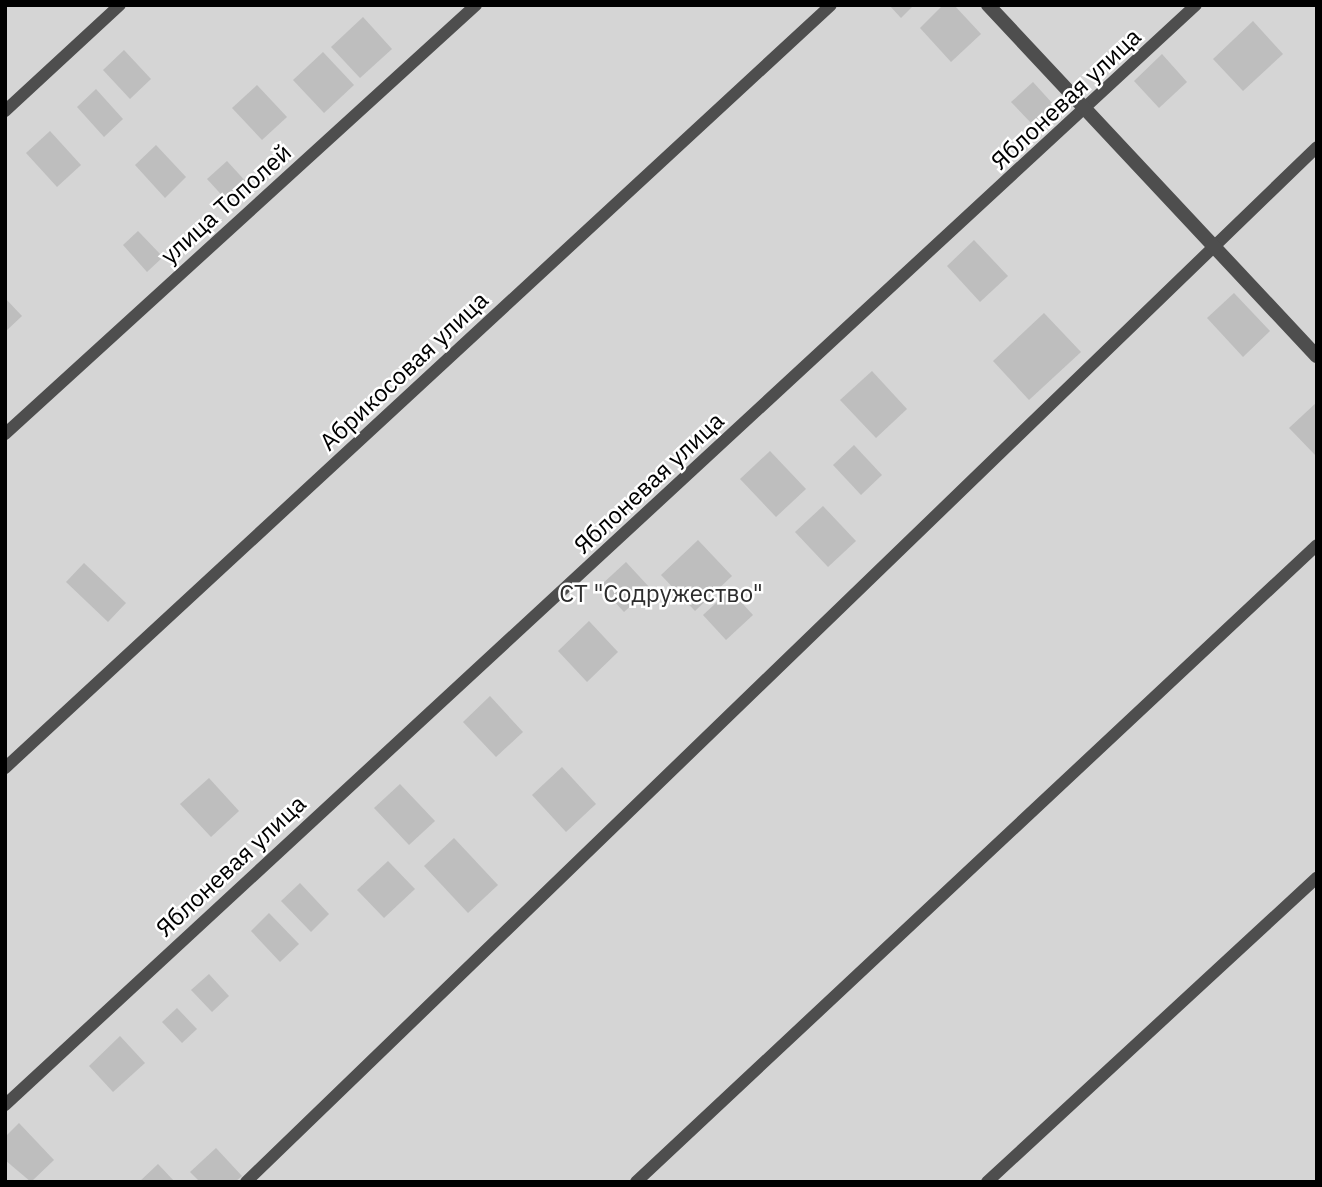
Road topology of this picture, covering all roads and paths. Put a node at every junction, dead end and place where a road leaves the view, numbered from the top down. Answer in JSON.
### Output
{"nodes":[{"id":1,"x":120,"y":5,"type":"edge"},
{"id":2,"x":476,"y":5,"type":"edge"},
{"id":3,"x":831,"y":5,"type":"edge"},
{"id":4,"x":988,"y":5,"type":"edge"},
{"id":5,"x":1196,"y":5,"type":"edge"},
{"id":6,"x":1086,"y":110,"type":"junction"},
{"id":7,"x":5,"y":111,"type":"edge"},
{"id":8,"x":1317,"y":148,"type":"edge"},
{"id":9,"x":1214,"y":246,"type":"junction"},
{"id":10,"x":1317,"y":356,"type":"edge"},
{"id":11,"x":5,"y":435,"type":"edge"},
{"id":12,"x":1317,"y":545,"type":"edge"},
{"id":13,"x":5,"y":768,"type":"edge"},
{"id":14,"x":1317,"y":877,"type":"edge"},
{"id":15,"x":5,"y":1105,"type":"edge"},
{"id":16,"x":246,"y":1182,"type":"edge"},
{"id":17,"x":636,"y":1182,"type":"edge"},
{"id":18,"x":987,"y":1182,"type":"edge"}],
"edges":[{"from":1,"to":7,"type":"lane"},
{"from":2,"to":11,"type":"lane","name":"улица Тополей"},
{"from":3,"to":13,"type":"lane","name":"Абрикосовая улица"},
{"from":4,"to":6,"type":"street"},
{"from":5,"to":6,"type":"lane","name":"Яблоневая улица"},
{"from":6,"to":9,"type":"street"},
{"from":6,"to":15,"type":"lane","name":"Яблоневая улица"},
{"from":8,"to":9,"type":"lane"},
{"from":9,"to":10,"type":"street"},
{"from":9,"to":16,"type":"lane"},
{"from":12,"to":17,"type":"lane"},
{"from":14,"to":18,"type":"lane"}]}
